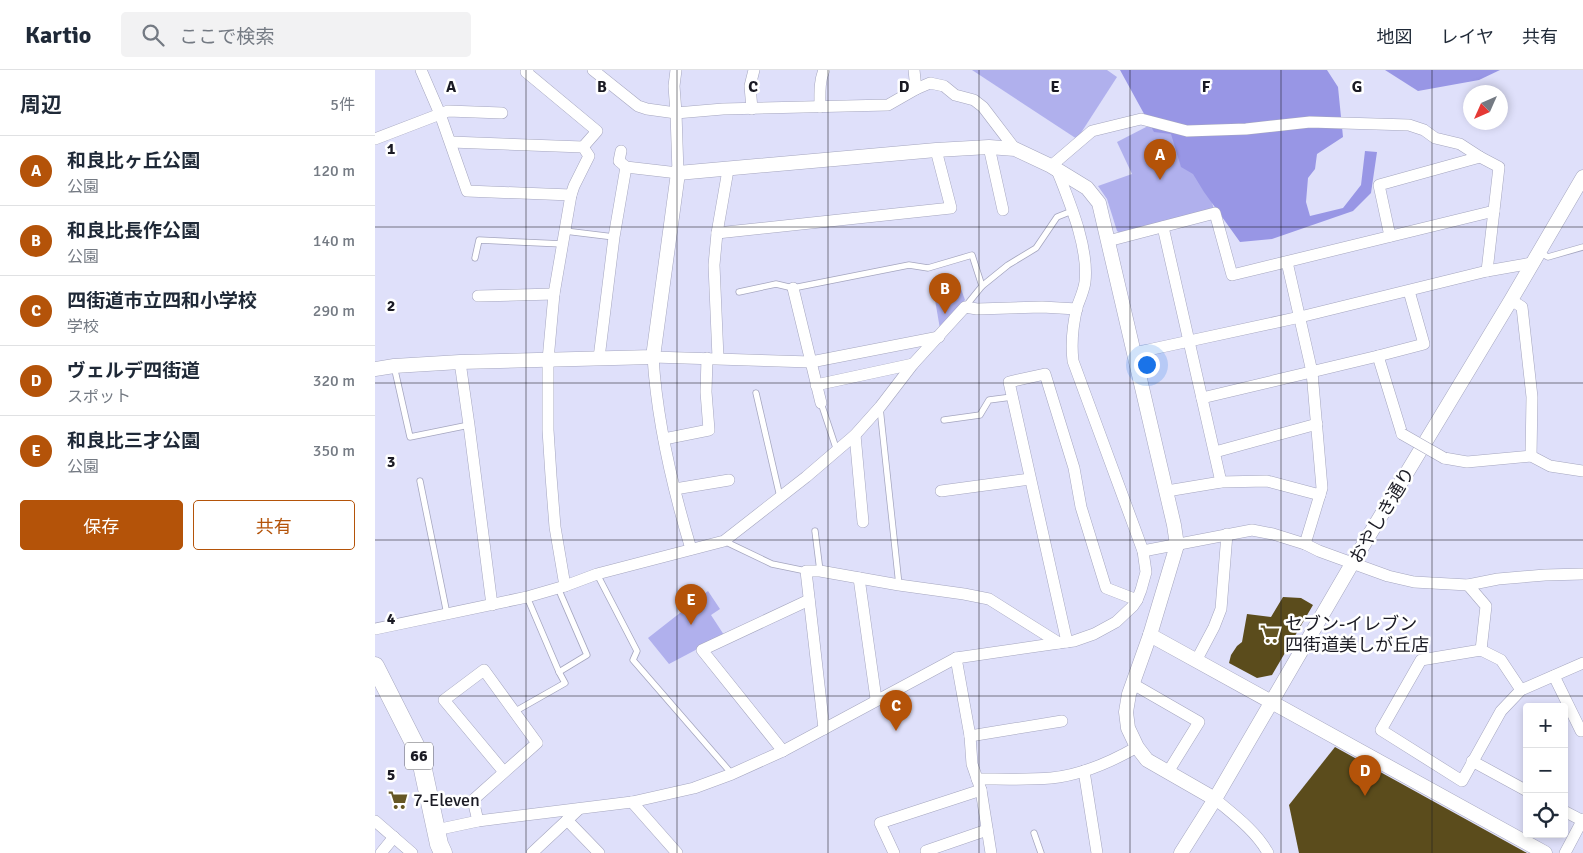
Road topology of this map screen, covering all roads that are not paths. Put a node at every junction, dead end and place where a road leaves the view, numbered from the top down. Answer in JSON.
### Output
{"nodes":[{"id":1,"x":421,"y":70,"type":"edge"},
{"id":2,"x":528,"y":70,"type":"edge"},
{"id":3,"x":593,"y":70,"type":"edge"},
{"id":4,"x":677,"y":70,"type":"edge"},
{"id":5,"x":754,"y":70,"type":"edge"},
{"id":6,"x":825,"y":70,"type":"edge"},
{"id":7,"x":914,"y":70,"type":"edge"},
{"id":8,"x":916,"y":89,"type":"junction"},
{"id":9,"x":820,"y":107,"type":"junction"},
{"id":10,"x":753,"y":109,"type":"junction"},
{"id":11,"x":677,"y":113,"type":"junction"},
{"id":12,"x":440,"y":114,"type":"junction"},
{"id":13,"x":502,"y":114,"type":"dead end"},
{"id":14,"x":376,"y":137,"type":"edge"},
{"id":15,"x":451,"y":142,"type":"junction"},
{"id":16,"x":583,"y":147,"type":"junction"},
{"id":17,"x":989,"y":147,"type":"junction"},
{"id":18,"x":1015,"y":149,"type":"junction"},
{"id":19,"x":936,"y":150,"type":"junction"},
{"id":20,"x":621,"y":151,"type":"dead end"},
{"id":21,"x":1480,"y":157,"type":"junction"},
{"id":22,"x":625,"y":167,"type":"junction"},
{"id":23,"x":1054,"y":168,"type":"junction"},
{"id":24,"x":729,"y":170,"type":"junction"},
{"id":25,"x":678,"y":173,"type":"junction"},
{"id":26,"x":1583,"y":177,"type":"edge"},
{"id":27,"x":571,"y":195,"type":"junction"},
{"id":28,"x":1003,"y":210,"type":"dead end"},
{"id":29,"x":1072,"y":211,"type":"junction"},
{"id":30,"x":1494,"y":211,"type":"junction"},
{"id":31,"x":1163,"y":227,"type":"junction"},
{"id":32,"x":565,"y":231,"type":"junction"},
{"id":33,"x":717,"y":234,"type":"junction"},
{"id":34,"x":1390,"y":236,"type":"junction"},
{"id":35,"x":614,"y":237,"type":"junction"},
{"id":36,"x":1108,"y":241,"type":"junction"},
{"id":37,"x":563,"y":244,"type":"junction"},
{"id":38,"x":1583,"y":247,"type":"edge"},
{"id":39,"x":1535,"y":257,"type":"junction"},
{"id":40,"x":475,"y":258,"type":"dead end"},
{"id":41,"x":1287,"y":262,"type":"junction"},
{"id":42,"x":1487,"y":271,"type":"junction"},
{"id":43,"x":982,"y":286,"type":"junction"},
{"id":44,"x":793,"y":288,"type":"junction"},
{"id":45,"x":1409,"y":291,"type":"junction"},
{"id":46,"x":739,"y":292,"type":"dead end"},
{"id":47,"x":555,"y":294,"type":"junction"},
{"id":48,"x":478,"y":296,"type":"dead end"},
{"id":49,"x":1511,"y":300,"type":"junction"},
{"id":50,"x":965,"y":307,"type":"junction"},
{"id":51,"x":1077,"y":309,"type":"junction"},
{"id":52,"x":1300,"y":317,"type":"junction"},
{"id":53,"x":939,"y":337,"type":"junction"},
{"id":54,"x":1189,"y":341,"type":"junction"},
{"id":55,"x":1134,"y":353,"type":"junction"},
{"id":56,"x":1378,"y":356,"type":"junction"},
{"id":57,"x":653,"y":357,"type":"junction"},
{"id":58,"x":599,"y":358,"type":"junction"},
{"id":59,"x":713,"y":358,"type":"junction"},
{"id":60,"x":548,"y":360,"type":"junction"},
{"id":61,"x":460,"y":362,"type":"junction"},
{"id":62,"x":811,"y":362,"type":"junction"},
{"id":63,"x":913,"y":364,"type":"junction"},
{"id":64,"x":394,"y":366,"type":"junction"},
{"id":65,"x":375,"y":369,"type":"edge"},
{"id":66,"x":1312,"y":372,"type":"junction"},
{"id":67,"x":816,"y":385,"type":"junction"},
{"id":68,"x":756,"y":394,"type":"dead end"},
{"id":69,"x":1012,"y":397,"type":"junction"},
{"id":70,"x":1202,"y":398,"type":"junction"},
{"id":71,"x":821,"y":403,"type":"joint"},
{"id":72,"x":880,"y":407,"type":"junction"},
{"id":73,"x":945,"y":420,"type":"dead end"},
{"id":74,"x":1317,"y":424,"type":"junction"},
{"id":75,"x":469,"y":425,"type":"junction"},
{"id":76,"x":855,"y":435,"type":"junction"},
{"id":77,"x":664,"y":439,"type":"junction"},
{"id":78,"x":837,"y":451,"type":"junction"},
{"id":79,"x":1215,"y":452,"type":"junction"},
{"id":80,"x":1531,"y":456,"type":"junction"},
{"id":81,"x":1583,"y":471,"type":"edge"},
{"id":82,"x":1031,"y":479,"type":"junction"},
{"id":83,"x":420,"y":480,"type":"dead end"},
{"id":84,"x":729,"y":480,"type":"dead end"},
{"id":85,"x":1221,"y":482,"type":"junction"},
{"id":86,"x":675,"y":489,"type":"junction"},
{"id":87,"x":941,"y":492,"type":"dead end"},
{"id":88,"x":1167,"y":492,"type":"junction"},
{"id":89,"x":1320,"y":495,"type":"junction"},
{"id":90,"x":780,"y":497,"type":"junction"},
{"id":91,"x":863,"y":522,"type":"dead end"},
{"id":92,"x":815,"y":531,"type":"dead end"},
{"id":93,"x":1227,"y":534,"type":"junction"},
{"id":94,"x":724,"y":541,"type":"junction"},
{"id":95,"x":1305,"y":544,"type":"junction"},
{"id":96,"x":1177,"y":545,"type":"junction"},
{"id":97,"x":691,"y":549,"type":"junction"},
{"id":98,"x":1143,"y":551,"type":"junction"},
{"id":99,"x":1353,"y":562,"type":"junction"},
{"id":100,"x":820,"y":571,"type":"junction"},
{"id":101,"x":806,"y":572,"type":"junction"},
{"id":102,"x":597,"y":574,"type":"junction"},
{"id":103,"x":1583,"y":574,"type":"edge"},
{"id":104,"x":859,"y":578,"type":"junction"},
{"id":105,"x":899,"y":585,"type":"junction"},
{"id":106,"x":1468,"y":585,"type":"junction"},
{"id":107,"x":562,"y":587,"type":"junction"},
{"id":108,"x":527,"y":597,"type":"junction"},
{"id":109,"x":809,"y":600,"type":"junction"},
{"id":110,"x":1137,"y":600,"type":"junction"},
{"id":111,"x":492,"y":605,"type":"junction"},
{"id":112,"x":447,"y":614,"type":"junction"},
{"id":113,"x":375,"y":629,"type":"edge"},
{"id":114,"x":1150,"y":635,"type":"junction"},
{"id":115,"x":1063,"y":643,"type":"junction"},
{"id":116,"x":1481,"y":650,"type":"junction"},
{"id":117,"x":956,"y":658,"type":"junction"},
{"id":118,"x":1196,"y":660,"type":"junction"},
{"id":119,"x":1583,"y":663,"type":"edge"},
{"id":120,"x":375,"y":666,"type":"edge"},
{"id":121,"x":559,"y":672,"type":"junction"},
{"id":122,"x":1554,"y":676,"type":"junction"},
{"id":123,"x":1133,"y":684,"type":"junction"},
{"id":124,"x":1521,"y":690,"type":"junction"},
{"id":125,"x":877,"y":699,"type":"junction"},
{"id":126,"x":1272,"y":702,"type":"junction"},
{"id":127,"x":514,"y":712,"type":"junction"},
{"id":128,"x":1062,"y":720,"type":"dead end"},
{"id":129,"x":824,"y":729,"type":"junction"},
{"id":130,"x":1581,"y":731,"type":"dead end"},
{"id":131,"x":969,"y":736,"type":"junction"},
{"id":132,"x":1137,"y":747,"type":"junction"},
{"id":133,"x":783,"y":751,"type":"junction"},
{"id":134,"x":1472,"y":761,"type":"junction"},
{"id":135,"x":1084,"y":771,"type":"junction"},
{"id":136,"x":504,"y":772,"type":"junction"},
{"id":137,"x":1168,"y":772,"type":"junction"},
{"id":138,"x":732,"y":774,"type":"junction"},
{"id":139,"x":979,"y":784,"type":"junction"},
{"id":140,"x":1523,"y":788,"type":"edge"},
{"id":141,"x":1215,"y":798,"type":"junction"},
{"id":142,"x":632,"y":802,"type":"junction"},
{"id":143,"x":579,"y":809,"type":"junction"},
{"id":144,"x":1568,"y":813,"type":"edge"},
{"id":145,"x":567,"y":820,"type":"junction"},
{"id":146,"x":1583,"y":820,"type":"edge"},
{"id":147,"x":375,"y":821,"type":"edge"},
{"id":148,"x":478,"y":821,"type":"junction"},
{"id":149,"x":436,"y":830,"type":"junction"},
{"id":150,"x":987,"y":830,"type":"junction"},
{"id":151,"x":1034,"y":833,"type":"dead end"},
{"id":152,"x":394,"y":837,"type":"junction"},
{"id":153,"x":1185,"y":852,"type":"edge"},
{"id":154,"x":381,"y":853,"type":"edge"},
{"id":155,"x":412,"y":853,"type":"edge"},
{"id":156,"x":443,"y":853,"type":"edge"},
{"id":157,"x":531,"y":853,"type":"edge"},
{"id":158,"x":599,"y":853,"type":"edge"},
{"id":159,"x":677,"y":853,"type":"edge"},
{"id":160,"x":894,"y":853,"type":"edge"},
{"id":161,"x":927,"y":853,"type":"edge"},
{"id":162,"x":991,"y":853,"type":"edge"},
{"id":163,"x":1041,"y":853,"type":"edge"},
{"id":164,"x":1097,"y":853,"type":"edge"},
{"id":165,"x":1268,"y":853,"type":"edge"},
{"id":166,"x":1545,"y":853,"type":"edge"},
{"id":167,"x":1565,"y":853,"type":"edge"}],
"edges":[{"from":1,"to":12,"type":"street"},
{"from":2,"to":16,"type":"street"},
{"from":3,"to":11,"type":"street"},
{"from":4,"to":11,"type":"street"},
{"from":5,"to":10,"type":"street"},
{"from":6,"to":9,"type":"street"},
{"from":7,"to":8,"type":"street"},
{"from":8,"to":9,"type":"street"},
{"from":8,"to":18,"type":"street"},
{"from":9,"to":10,"type":"street"},
{"from":10,"to":11,"type":"street"},
{"from":11,"to":25,"type":"street"},
{"from":12,"to":13,"type":"street"},
{"from":12,"to":14,"type":"street"},
{"from":12,"to":15,"type":"street"},
{"from":15,"to":16,"type":"street"},
{"from":15,"to":27,"type":"street"},
{"from":16,"to":27,"type":"street"},
{"from":17,"to":18,"type":"street"},
{"from":17,"to":19,"type":"street"},
{"from":17,"to":28,"type":"street"},
{"from":18,"to":23,"type":"street"},
{"from":19,"to":24,"type":"street"},
{"from":19,"to":33,"type":"street"},
{"from":20,"to":22,"type":"street"},
{"from":21,"to":23,"type":"street"},
{"from":21,"to":30,"type":"street"},
{"from":21,"to":34,"type":"street"},
{"from":22,"to":25,"type":"street"},
{"from":22,"to":35,"type":"street"},
{"from":23,"to":29,"type":"street"},
{"from":23,"to":36,"type":"street"},
{"from":24,"to":25,"type":"street"},
{"from":24,"to":33,"type":"street"},
{"from":25,"to":57,"type":"street"},
{"from":26,"to":39,"type":"street","name":"おやしき通り"},
{"from":27,"to":32,"type":"street"},
{"from":29,"to":43,"type":"lane"},
{"from":29,"to":51,"type":"street"},
{"from":30,"to":34,"type":"street"},
{"from":30,"to":42,"type":"street"},
{"from":31,"to":36,"type":"street"},
{"from":31,"to":41,"type":"street"},
{"from":31,"to":54,"type":"street"},
{"from":32,"to":35,"type":"lane"},
{"from":32,"to":37,"type":"street"},
{"from":33,"to":59,"type":"street"},
{"from":34,"to":41,"type":"street"},
{"from":35,"to":58,"type":"street"},
{"from":36,"to":55,"type":"street"},
{"from":37,"to":40,"type":"lane"},
{"from":37,"to":47,"type":"street"},
{"from":38,"to":39,"type":"lane"},
{"from":39,"to":42,"type":"street"},
{"from":39,"to":49,"type":"street","name":"おやしき通り"},
{"from":41,"to":52,"type":"street"},
{"from":42,"to":45,"type":"street"},
{"from":43,"to":44,"type":"lane"},
{"from":43,"to":50,"type":"lane"},
{"from":44,"to":46,"type":"lane"},
{"from":44,"to":62,"type":"street"},
{"from":45,"to":52,"type":"street"},
{"from":45,"to":56,"type":"street"},
{"from":47,"to":48,"type":"street"},
{"from":47,"to":60,"type":"street"},
{"from":49,"to":80,"type":"street"},
{"from":49,"to":99,"type":"street","name":"おやしき通り"},
{"from":50,"to":51,"type":"street"},
{"from":50,"to":53,"type":"street"},
{"from":51,"to":98,"type":"street"},
{"from":52,"to":54,"type":"street"},
{"from":52,"to":66,"type":"street"},
{"from":53,"to":62,"type":"street"},
{"from":53,"to":63,"type":"street"},
{"from":54,"to":55,"type":"street"},
{"from":54,"to":70,"type":"street"},
{"from":55,"to":88,"type":"street"},
{"from":56,"to":66,"type":"street"},
{"from":56,"to":80,"type":"street","bridge":true},
{"from":57,"to":58,"type":"street"},
{"from":57,"to":59,"type":"street"},
{"from":57,"to":77,"type":"street"},
{"from":58,"to":60,"type":"street"},
{"from":59,"to":62,"type":"street"},
{"from":59,"to":77,"type":"street"},
{"from":60,"to":61,"type":"street"},
{"from":60,"to":107,"type":"street"},
{"from":61,"to":64,"type":"street"},
{"from":61,"to":75,"type":"street"},
{"from":62,"to":67,"type":"street"},
{"from":63,"to":67,"type":"street"},
{"from":63,"to":72,"type":"street"},
{"from":64,"to":65,"type":"street"},
{"from":64,"to":75,"type":"lane"},
{"from":66,"to":70,"type":"street"},
{"from":66,"to":74,"type":"street"},
{"from":67,"to":71,"type":"street"},
{"from":68,"to":90,"type":"lane"},
{"from":69,"to":73,"type":"lane"},
{"from":69,"to":82,"type":"street"},
{"from":69,"to":110,"type":"street"},
{"from":70,"to":79,"type":"street"},
{"from":71,"to":78,"type":"lane"},
{"from":72,"to":76,"type":"street"},
{"from":72,"to":105,"type":"lane"},
{"from":74,"to":79,"type":"street"},
{"from":74,"to":89,"type":"street"},
{"from":75,"to":111,"type":"street"},
{"from":76,"to":78,"type":"street"},
{"from":76,"to":91,"type":"street"},
{"from":77,"to":86,"type":"street"},
{"from":78,"to":90,"type":"street"},
{"from":79,"to":85,"type":"street"},
{"from":80,"to":81,"type":"street"},
{"from":82,"to":87,"type":"street"},
{"from":82,"to":115,"type":"street"},
{"from":83,"to":112,"type":"lane"},
{"from":84,"to":86,"type":"street"},
{"from":85,"to":88,"type":"street"},
{"from":85,"to":89,"type":"street"},
{"from":86,"to":97,"type":"street"},
{"from":88,"to":96,"type":"street"},
{"from":89,"to":95,"type":"street"},
{"from":90,"to":94,"type":"street"},
{"from":92,"to":100,"type":"lane"},
{"from":93,"to":95,"type":"street"},
{"from":93,"to":96,"type":"street"},
{"from":93,"to":118,"type":"street"},
{"from":94,"to":97,"type":"street"},
{"from":94,"to":101,"type":"lane"},
{"from":95,"to":99,"type":"street"},
{"from":96,"to":98,"type":"street"},
{"from":96,"to":114,"type":"street"},
{"from":97,"to":102,"type":"street"},
{"from":98,"to":110,"type":"street"},
{"from":99,"to":106,"type":"street"},
{"from":99,"to":126,"type":"street","name":"おやしき通り"},
{"from":100,"to":101,"type":"street"},
{"from":100,"to":104,"type":"street"},
{"from":101,"to":109,"type":"street"},
{"from":102,"to":107,"type":"street"},
{"from":102,"to":138,"type":"lane"},
{"from":103,"to":106,"type":"street"},
{"from":104,"to":105,"type":"street"},
{"from":104,"to":125,"type":"street"},
{"from":105,"to":115,"type":"street"},
{"from":106,"to":116,"type":"street"},
{"from":107,"to":108,"type":"street"},
{"from":107,"to":121,"type":"lane"},
{"from":108,"to":111,"type":"street"},
{"from":108,"to":121,"type":"lane"},
{"from":109,"to":129,"type":"street"},
{"from":109,"to":133,"type":"street"},
{"from":110,"to":115,"type":"street"},
{"from":111,"to":112,"type":"street"},
{"from":112,"to":113,"type":"street"},
{"from":114,"to":118,"type":"street"},
{"from":114,"to":123,"type":"street"},
{"from":115,"to":117,"type":"street"},
{"from":116,"to":124,"type":"street"},
{"from":116,"to":134,"type":"street"},
{"from":117,"to":125,"type":"street"},
{"from":117,"to":131,"type":"street"},
{"from":118,"to":126,"type":"street"},
{"from":119,"to":122,"type":"street"},
{"from":120,"to":149,"type":"main road","number":"66"},
{"from":121,"to":127,"type":"lane"},
{"from":122,"to":124,"type":"street"},
{"from":122,"to":130,"type":"street"},
{"from":123,"to":132,"type":"street"},
{"from":123,"to":137,"type":"street"},
{"from":124,"to":134,"type":"street"},
{"from":125,"to":129,"type":"street"},
{"from":126,"to":141,"type":"street","name":"おやしき通り"},
{"from":126,"to":166,"type":"street"},
{"from":127,"to":136,"type":"street"},
{"from":127,"to":136,"type":"street"},
{"from":128,"to":131,"type":"street"},
{"from":129,"to":133,"type":"street"},
{"from":131,"to":139,"type":"street"},
{"from":132,"to":135,"type":"street"},
{"from":132,"to":137,"type":"street"},
{"from":133,"to":138,"type":"street"},
{"from":134,"to":140,"type":"street"},
{"from":135,"to":139,"type":"street"},
{"from":135,"to":164,"type":"street"},
{"from":136,"to":148,"type":"street"},
{"from":137,"to":141,"type":"street"},
{"from":138,"to":142,"type":"street"},
{"from":139,"to":150,"type":"street"},
{"from":139,"to":160,"type":"street"},
{"from":141,"to":153,"type":"street","name":"おやしき通り"},
{"from":141,"to":165,"type":"street"},
{"from":142,"to":143,"type":"street"},
{"from":142,"to":159,"type":"street"},
{"from":143,"to":145,"type":"street"},
{"from":143,"to":148,"type":"street"},
{"from":144,"to":146,"type":"street"},
{"from":145,"to":157,"type":"street"},
{"from":145,"to":158,"type":"street"},
{"from":146,"to":167,"type":"street"},
{"from":147,"to":152,"type":"street"},
{"from":148,"to":149,"type":"street"},
{"from":149,"to":156,"type":"main road","number":"66"},
{"from":150,"to":161,"type":"street"},
{"from":150,"to":162,"type":"street"},
{"from":151,"to":163,"type":"lane"},
{"from":152,"to":154,"type":"street"},
{"from":152,"to":155,"type":"street"}]}
